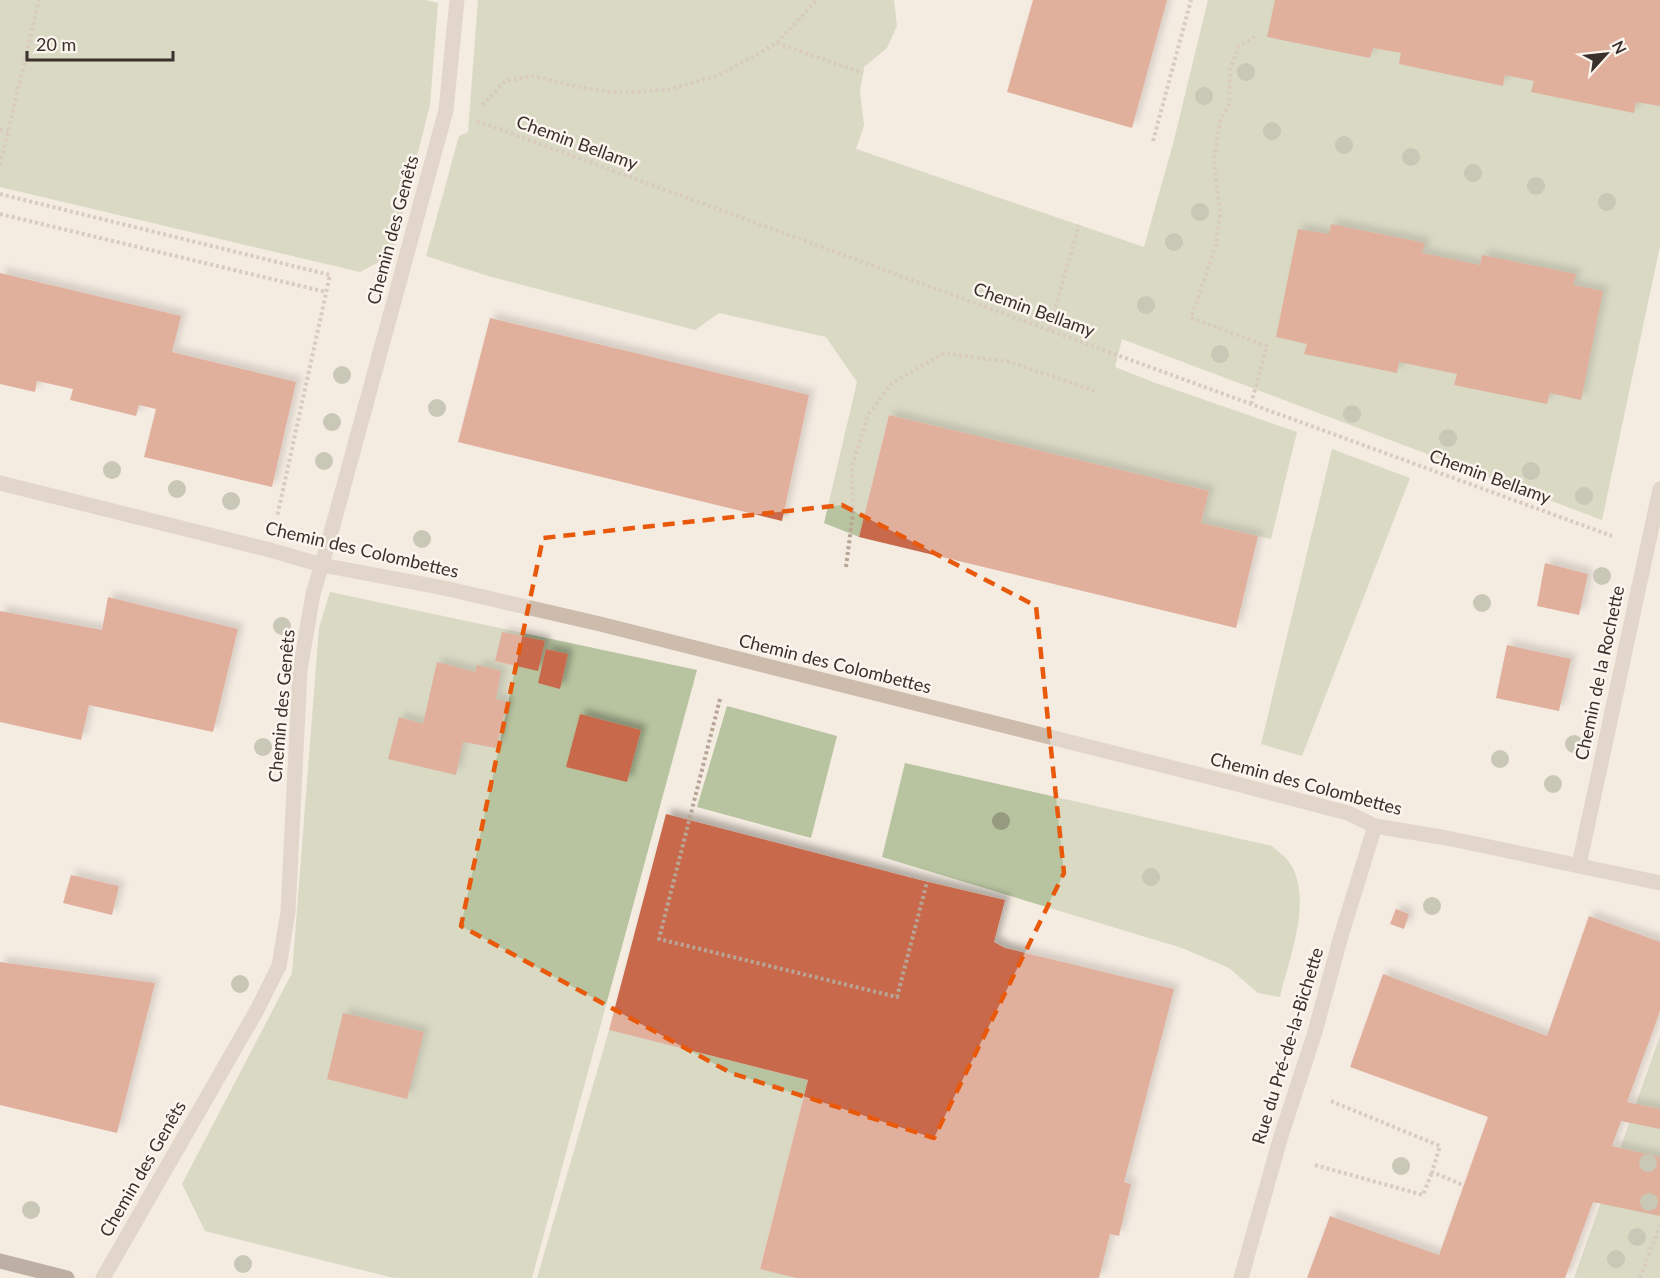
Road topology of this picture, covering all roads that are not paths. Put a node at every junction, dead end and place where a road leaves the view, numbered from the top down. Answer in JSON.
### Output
{"nodes":[{"id":1,"x":457,"y":0,"type":"edge"},
{"id":2,"x":0,"y":483,"type":"edge"},
{"id":3,"x":1660,"y":489,"type":"edge"},
{"id":4,"x":322,"y":565,"type":"junction"},
{"id":5,"x":1375,"y":826,"type":"junction"},
{"id":6,"x":1579,"y":865,"type":"junction"},
{"id":7,"x":1660,"y":883,"type":"edge"},
{"id":8,"x":0,"y":1261,"type":"edge"},
{"id":9,"x":67,"y":1278,"type":"edge"},
{"id":10,"x":103,"y":1278,"type":"edge"},
{"id":11,"x":1241,"y":1278,"type":"edge"}],
"edges":[{"from":1,"to":4,"type":"street","name":"Chemin des Genêts"},
{"from":2,"to":4,"type":"street","name":"Chemin des Colombettes"},
{"from":3,"to":6,"type":"street","name":"Chemin de la Rochette"},
{"from":4,"to":5,"type":"street","name":"Chemin des Colombettes"},
{"from":4,"to":10,"type":"street","name":"Chemin des Genêts"},
{"from":5,"to":6,"type":"street","name":"Chemin des Colombettes"},
{"from":5,"to":11,"type":"street","name":"Rue du Pré-de-la-Bichette"},
{"from":6,"to":7,"type":"street","name":"Chemin des Colombettes"},
{"from":8,"to":9,"type":"main road"}]}
